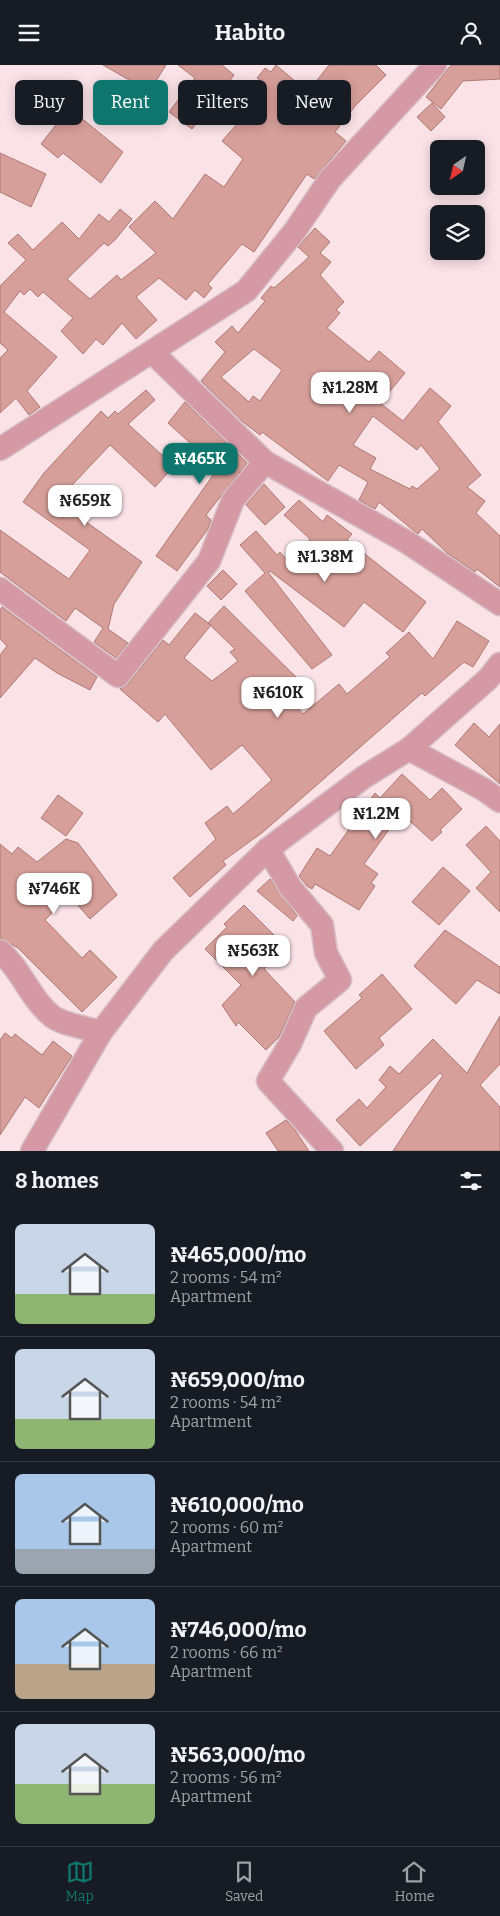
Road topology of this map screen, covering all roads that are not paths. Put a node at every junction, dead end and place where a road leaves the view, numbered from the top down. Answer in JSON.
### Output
{"nodes":[{"id":1,"x":435,"y":65,"type":"edge"},
{"id":2,"x":153,"y":353,"type":"junction"},
{"id":3,"x":0,"y":449,"type":"edge"},
{"id":4,"x":265,"y":462,"type":"junction"},
{"id":5,"x":0,"y":589,"type":"edge"},
{"id":6,"x":500,"y":603,"type":"edge"},
{"id":7,"x":500,"y":664,"type":"edge"},
{"id":8,"x":409,"y":749,"type":"junction"},
{"id":9,"x":500,"y":801,"type":"edge"},
{"id":10,"x":268,"y":849,"type":"junction"},
{"id":11,"x":0,"y":951,"type":"edge"},
{"id":12,"x":101,"y":1032,"type":"junction"},
{"id":13,"x":32,"y":1151,"type":"edge"},
{"id":14,"x":332,"y":1151,"type":"edge"}],
"edges":[{"from":1,"to":2,"type":"street"},
{"from":2,"to":3,"type":"street"},
{"from":2,"to":4,"type":"street"},
{"from":4,"to":5,"type":"street"},
{"from":4,"to":6,"type":"street"},
{"from":7,"to":8,"type":"street"},
{"from":8,"to":9,"type":"street"},
{"from":8,"to":10,"type":"street"},
{"from":10,"to":12,"type":"street"},
{"from":10,"to":14,"type":"street"},
{"from":11,"to":12,"type":"street"},
{"from":12,"to":13,"type":"street"}]}
